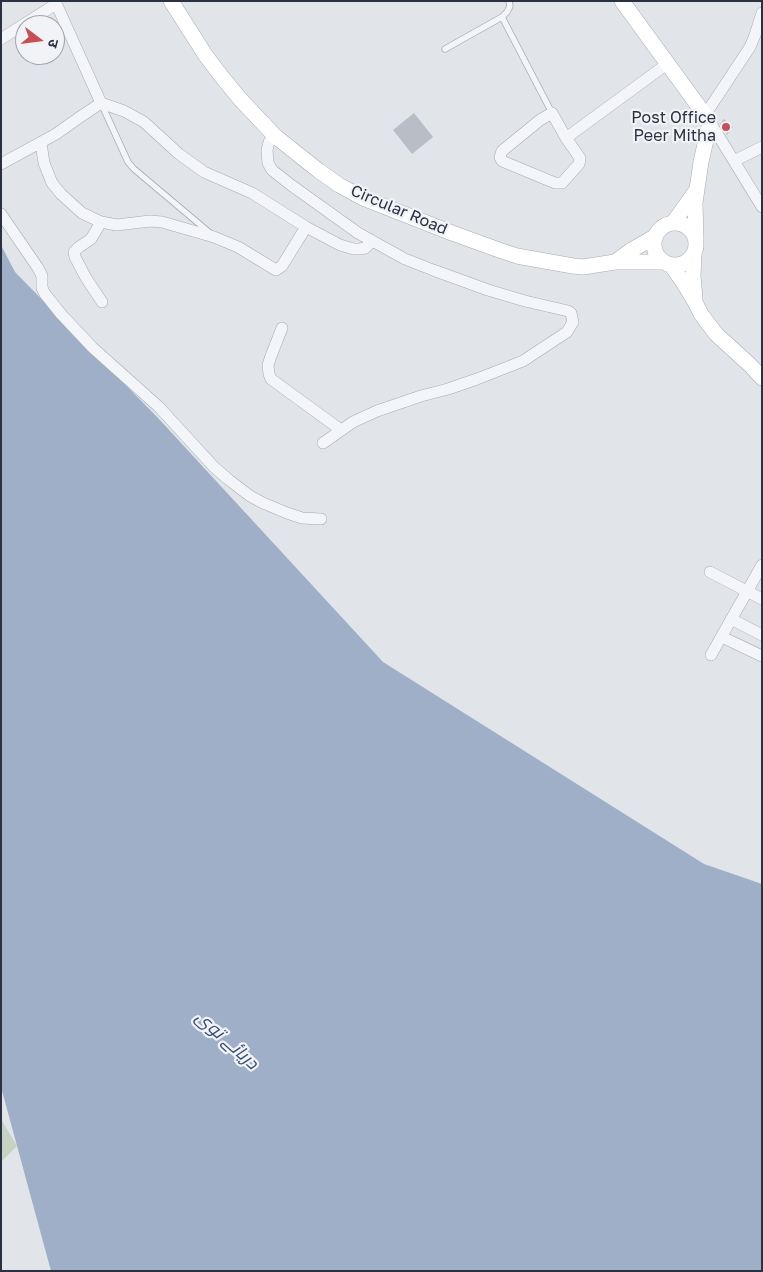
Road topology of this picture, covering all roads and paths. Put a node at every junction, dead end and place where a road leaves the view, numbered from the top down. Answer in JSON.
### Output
{"nodes":[{"id":1,"x":171,"y":1,"type":"edge"},
{"id":2,"x":509,"y":1,"type":"edge"},
{"id":3,"x":622,"y":1,"type":"edge"},
{"id":4,"x":55,"y":2,"type":"edge"},
{"id":5,"x":762,"y":13,"type":"edge"},
{"id":6,"x":502,"y":17,"type":"junction"},
{"id":7,"x":759,"y":36,"type":"edge"},
{"id":8,"x":1,"y":40,"type":"edge"},
{"id":9,"x":445,"y":50,"type":"dead end"},
{"id":10,"x":666,"y":64,"type":"junction"},
{"id":11,"x":102,"y":104,"type":"junction"},
{"id":12,"x":552,"y":113,"type":"junction"},
{"id":13,"x":708,"y":119,"type":"junction"},
{"id":14,"x":275,"y":136,"type":"junction"},
{"id":15,"x":566,"y":138,"type":"junction"},
{"id":16,"x":41,"y":143,"type":"junction"},
{"id":17,"x":762,"y":147,"type":"edge"},
{"id":18,"x":734,"y":161,"type":"junction"},
{"id":19,"x":1,"y":164,"type":"edge"},
{"id":20,"x":697,"y":189,"type":"junction"},
{"id":21,"x":762,"y":207,"type":"edge"},
{"id":22,"x":1,"y":214,"type":"edge"},
{"id":23,"x":101,"y":222,"type":"junction"},
{"id":24,"x":673,"y":223,"type":"junction"},
{"id":25,"x":306,"y":227,"type":"junction"},
{"id":26,"x":656,"y":236,"type":"junction"},
{"id":27,"x":214,"y":237,"type":"junction"},
{"id":28,"x":372,"y":241,"type":"junction"},
{"id":29,"x":695,"y":246,"type":"junction"},
{"id":30,"x":615,"y":262,"type":"junction"},
{"id":31,"x":668,"y":264,"type":"junction"},
{"id":32,"x":102,"y":302,"type":"dead end"},
{"id":33,"x":695,"y":302,"type":"junction"},
{"id":34,"x":282,"y":328,"type":"dead end"},
{"id":35,"x":762,"y":378,"type":"edge"},
{"id":36,"x":341,"y":430,"type":"junction"},
{"id":37,"x":323,"y":442,"type":"dead end"},
{"id":38,"x":321,"y":519,"type":"dead end"},
{"id":39,"x":762,"y":565,"type":"edge"},
{"id":40,"x":710,"y":572,"type":"dead end"},
{"id":41,"x":747,"y":591,"type":"junction"},
{"id":42,"x":762,"y":599,"type":"edge"},
{"id":43,"x":731,"y":620,"type":"junction"},
{"id":44,"x":762,"y":635,"type":"edge"},
{"id":45,"x":722,"y":637,"type":"junction"},
{"id":46,"x":711,"y":655,"type":"dead end"},
{"id":47,"x":762,"y":656,"type":"edge"}],
"edges":[{"from":1,"to":14,"type":"main road","name":"Circular Road"},
{"from":2,"to":6,"type":"lane"},
{"from":3,"to":10,"type":"main road"},
{"from":4,"to":8,"type":"street"},
{"from":4,"to":11,"type":"street"},
{"from":5,"to":7,"type":"street"},
{"from":6,"to":9,"type":"lane"},
{"from":6,"to":12,"type":"lane"},
{"from":7,"to":13,"type":"street"},
{"from":10,"to":13,"type":"main road"},
{"from":10,"to":15,"type":"street"},
{"from":11,"to":16,"type":"street"},
{"from":11,"to":25,"type":"street"},
{"from":11,"to":27,"type":"lane"},
{"from":12,"to":15,"type":"street"},
{"from":12,"to":15,"type":"street"},
{"from":13,"to":18,"type":"street"},
{"from":13,"to":20,"type":"main road"},
{"from":14,"to":28,"type":"street"},
{"from":14,"to":30,"type":"main road","name":"Circular Road"},
{"from":16,"to":19,"type":"street"},
{"from":16,"to":23,"type":"street"},
{"from":17,"to":18,"type":"street"},
{"from":18,"to":21,"type":"street"},
{"from":20,"to":24,"type":"main road"},
{"from":20,"to":29,"type":"main road"},
{"from":22,"to":38,"type":"street"},
{"from":23,"to":27,"type":"street"},
{"from":23,"to":32,"type":"street"},
{"from":24,"to":26,"type":"main road"},
{"from":24,"to":29,"type":"main road"},
{"from":25,"to":27,"type":"street"},
{"from":25,"to":28,"type":"street"},
{"from":26,"to":30,"type":"main road"},
{"from":26,"to":31,"type":"main road"},
{"from":28,"to":36,"type":"street"},
{"from":29,"to":31,"type":"main road"},
{"from":29,"to":33,"type":"main road"},
{"from":30,"to":31,"type":"main road","name":"Circular Road"},
{"from":31,"to":33,"type":"main road"},
{"from":33,"to":35,"type":"main road"},
{"from":34,"to":36,"type":"street"},
{"from":36,"to":37,"type":"street"},
{"from":39,"to":41,"type":"street"},
{"from":40,"to":41,"type":"street"},
{"from":41,"to":42,"type":"street"},
{"from":41,"to":43,"type":"street"},
{"from":43,"to":44,"type":"street"},
{"from":43,"to":45,"type":"street"},
{"from":45,"to":46,"type":"street"},
{"from":45,"to":47,"type":"street"}]}
